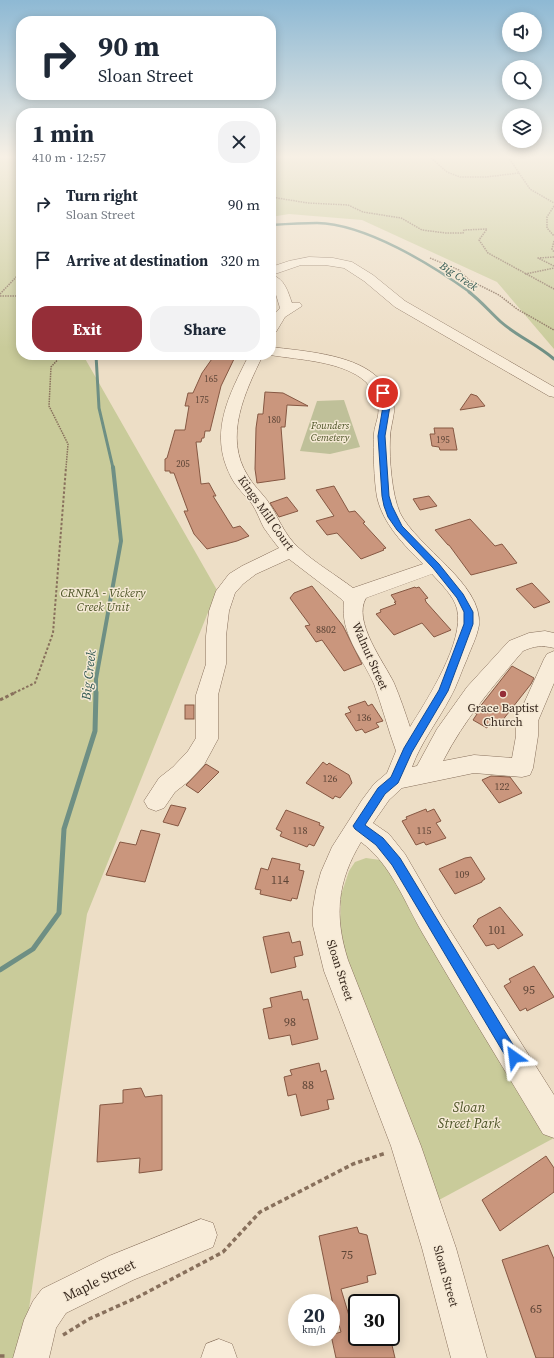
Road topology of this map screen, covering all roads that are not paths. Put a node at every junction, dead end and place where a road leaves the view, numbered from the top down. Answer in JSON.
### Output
{"nodes":[{"id":1,"x":276,"y":269,"type":"edge"},
{"id":2,"x":276,"y":283,"type":"edge"},
{"id":3,"x":276,"y":321,"type":"edge"},
{"id":4,"x":276,"y":352,"type":"edge"},
{"id":5,"x":254,"y":360,"type":"edge"},
{"id":6,"x":554,"y":392,"type":"edge"},
{"id":7,"x":292,"y":552,"type":"junction"},
{"id":8,"x":436,"y":566,"type":"junction"},
{"id":9,"x":353,"y":600,"type":"junction"},
{"id":10,"x":554,"y":642,"type":"edge"},
{"id":11,"x":554,"y":659,"type":"edge"},
{"id":12,"x":407,"y":751,"type":"junction"},
{"id":13,"x":424,"y":774,"type":"junction"},
{"id":14,"x":394,"y":780,"type":"junction"},
{"id":15,"x":156,"y":801,"type":"dead end"},
{"id":16,"x":358,"y":826,"type":"junction"},
{"id":17,"x":554,"y":1123,"type":"edge"},
{"id":18,"x":201,"y":1236,"type":"dead end"},
{"id":19,"x":31,"y":1358,"type":"edge"},
{"id":20,"x":469,"y":1358,"type":"edge"}],
"edges":[{"from":1,"to":6,"type":"street"},
{"from":2,"to":3,"type":"street"},
{"from":4,"to":8,"type":"street","name":"Sloan Street"},
{"from":5,"to":7,"type":"street","name":"Kings Mill Court"},
{"from":7,"to":9,"type":"street","name":"Kings Mill Court"},
{"from":7,"to":15,"type":"street"},
{"from":8,"to":9,"type":"street"},
{"from":8,"to":12,"type":"street","name":"Sloan Street"},
{"from":9,"to":12,"type":"street","name":"Walnut Street"},
{"from":10,"to":13,"type":"street"},
{"from":11,"to":13,"type":"street"},
{"from":12,"to":14,"type":"street","name":"Sloan Street"},
{"from":13,"to":14,"type":"street"},
{"from":14,"to":16,"type":"street","name":"Sloan Street"},
{"from":16,"to":17,"type":"street"},
{"from":16,"to":20,"type":"street","name":"Sloan Street"},
{"from":18,"to":19,"type":"street","name":"Maple Street"}]}
